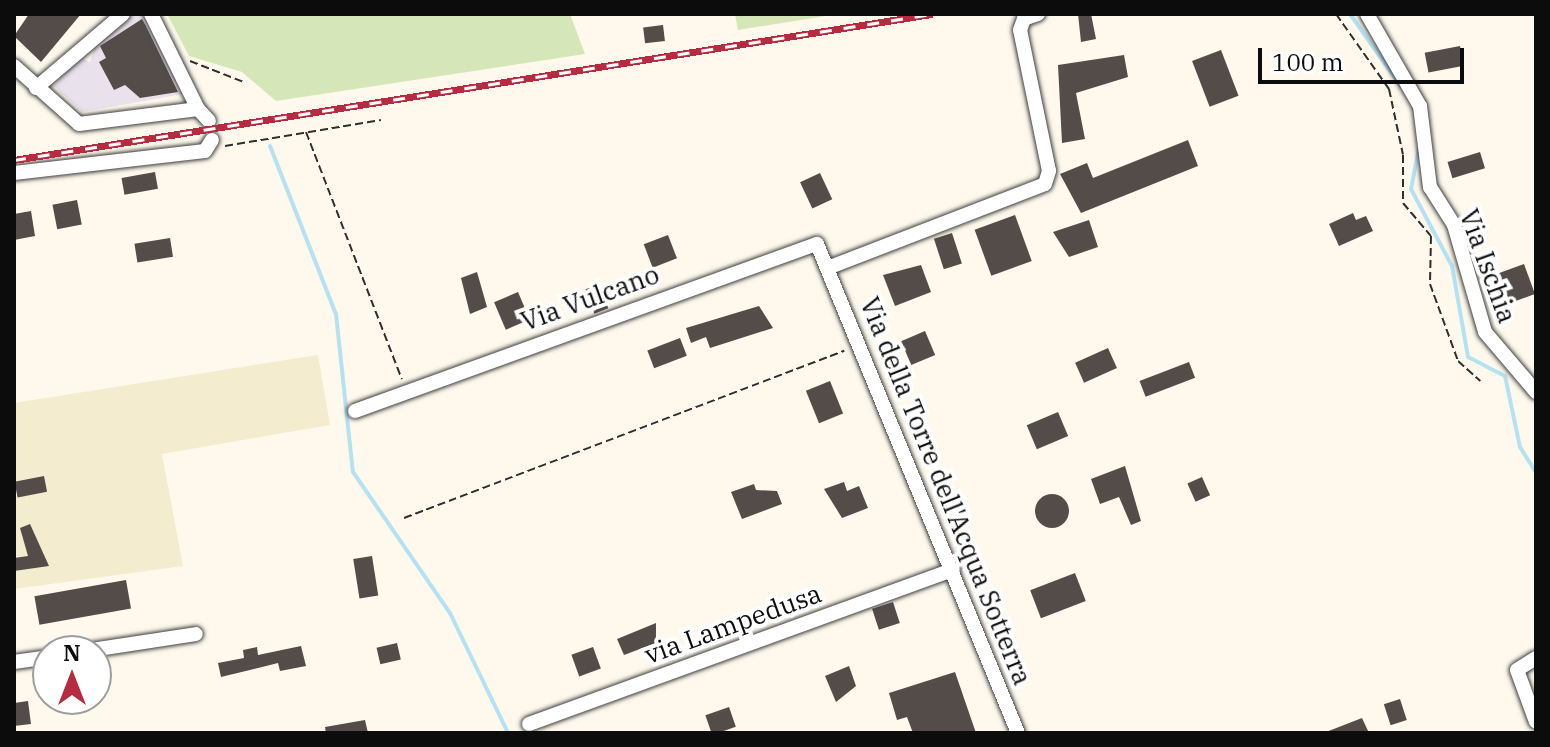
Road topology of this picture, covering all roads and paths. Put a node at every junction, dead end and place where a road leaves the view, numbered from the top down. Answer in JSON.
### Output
{"nodes":[{"id":1,"x":123,"y":14,"type":"edge"},
{"id":2,"x":151,"y":14,"type":"edge"},
{"id":3,"x":1038,"y":14,"type":"edge"},
{"id":4,"x":1336,"y":14,"type":"edge"},
{"id":5,"x":1367,"y":14,"type":"edge"},
{"id":6,"x":185,"y":60,"type":"dead end"},
{"id":7,"x":14,"y":66,"type":"edge"},
{"id":8,"x":246,"y":83,"type":"dead end"},
{"id":9,"x":36,"y":88,"type":"junction"},
{"id":10,"x":198,"y":109,"type":"junction"},
{"id":11,"x":381,"y":120,"type":"dead end"},
{"id":12,"x":209,"y":121,"type":"dead end"},
{"id":13,"x":306,"y":132,"type":"junction"},
{"id":14,"x":212,"y":143,"type":"joint"},
{"id":15,"x":14,"y":173,"type":"edge"},
{"id":16,"x":830,"y":267,"type":"junction"},
{"id":17,"x":862,"y":344,"type":"junction"},
{"id":18,"x":1480,"y":381,"type":"dead end"},
{"id":19,"x":407,"y":391,"type":"junction"},
{"id":20,"x":1536,"y":392,"type":"edge"},
{"id":21,"x":355,"y":411,"type":"dead end"},
{"id":22,"x":404,"y":518,"type":"dead end"},
{"id":23,"x":953,"y":570,"type":"junction"},
{"id":24,"x":196,"y":634,"type":"dead end"},
{"id":25,"x":112,"y":647,"type":"edge"},
{"id":26,"x":1536,"y":658,"type":"edge"},
{"id":27,"x":1536,"y":722,"type":"edge"},
{"id":28,"x":529,"y":724,"type":"dead end"},
{"id":29,"x":1018,"y":733,"type":"edge"}],
"edges":[{"from":1,"to":9,"type":"street"},
{"from":2,"to":10,"type":"street"},
{"from":3,"to":16,"type":"street"},
{"from":4,"to":18,"type":"path"},
{"from":5,"to":20,"type":"street","name":"Via Ischia"},
{"from":6,"to":8,"type":"path"},
{"from":7,"to":9,"type":"street"},
{"from":9,"to":10,"type":"street"},
{"from":10,"to":12,"type":"street"},
{"from":11,"to":13,"type":"path"},
{"from":13,"to":14,"type":"path"},
{"from":13,"to":19,"type":"path"},
{"from":14,"to":15,"type":"street"},
{"from":16,"to":17,"type":"street","name":"Via della Torre dell'Acqua Sotterra"},
{"from":16,"to":19,"type":"street","name":"Via Vulcano"},
{"from":17,"to":22,"type":"path"},
{"from":17,"to":23,"type":"street","name":"Via della Torre dell'Acqua Sotterra"},
{"from":19,"to":21,"type":"street","name":"Via Vulcano"},
{"from":23,"to":28,"type":"street","name":"via Lampedusa"},
{"from":23,"to":29,"type":"street","name":"Via della Torre dell'Acqua Sotterra"},
{"from":24,"to":25,"type":"street"},
{"from":26,"to":27,"type":"street"}]}
